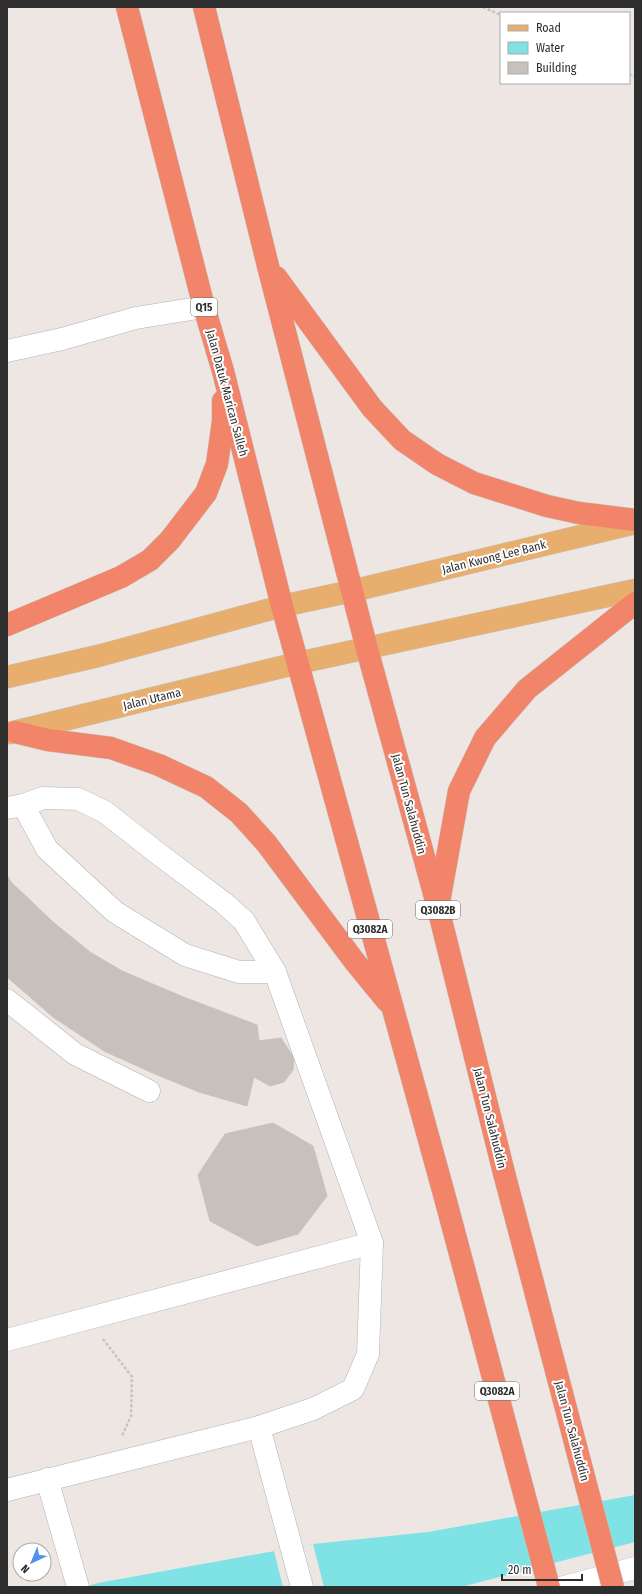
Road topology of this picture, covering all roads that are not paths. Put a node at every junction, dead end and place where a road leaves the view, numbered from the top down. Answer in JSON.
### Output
{"nodes":[{"id":1,"x":127,"y":7,"type":"edge"},
{"id":2,"x":204,"y":7,"type":"edge"},
{"id":3,"x":268,"y":266,"type":"junction"},
{"id":4,"x":204,"y":307,"type":"junction"},
{"id":5,"x":7,"y":351,"type":"edge"},
{"id":6,"x":223,"y":371,"type":"junction"},
{"id":7,"x":635,"y":521,"type":"edge"},
{"id":8,"x":635,"y":590,"type":"edge"},
{"id":9,"x":352,"y":591,"type":"junction"},
{"id":10,"x":635,"y":603,"type":"edge"},
{"id":11,"x":282,"y":606,"type":"junction"},
{"id":12,"x":7,"y":625,"type":"edge"},
{"id":13,"x":367,"y":649,"type":"junction"},
{"id":14,"x":298,"y":663,"type":"junction"},
{"id":15,"x":7,"y":677,"type":"edge"},
{"id":16,"x":11,"y":733,"type":"edge"},
{"id":17,"x":15,"y":806,"type":"edge"},
{"id":18,"x":438,"y":908,"type":"junction"},
{"id":19,"x":275,"y":972,"type":"junction"},
{"id":20,"x":7,"y":1000,"type":"edge"},
{"id":21,"x":392,"y":1007,"type":"junction"},
{"id":22,"x":149,"y":1091,"type":"dead end"},
{"id":23,"x":372,"y":1243,"type":"junction"},
{"id":24,"x":7,"y":1340,"type":"edge"},
{"id":25,"x":259,"y":1427,"type":"junction"},
{"id":26,"x":47,"y":1479,"type":"junction"},
{"id":27,"x":7,"y":1490,"type":"edge"},
{"id":28,"x":635,"y":1568,"type":"edge"},
{"id":29,"x":78,"y":1587,"type":"edge"},
{"id":30,"x":302,"y":1587,"type":"edge"},
{"id":31,"x":549,"y":1587,"type":"edge"},
{"id":32,"x":564,"y":1587,"type":"edge"},
{"id":33,"x":613,"y":1587,"type":"edge"}],
"edges":[{"from":1,"to":4,"type":"highway","name":"Jalan Datuk Marican Salleh","number":"Q15"},
{"from":2,"to":3,"type":"highway"},
{"from":3,"to":7,"type":"highway"},
{"from":3,"to":9,"type":"highway"},
{"from":4,"to":5,"type":"lane"},
{"from":4,"to":6,"type":"highway","name":"Jalan Datuk Marican Salleh","number":"Q15"},
{"from":6,"to":11,"type":"highway","name":"Jalan Datuk Marican Salleh","number":"Q15"},
{"from":6,"to":12,"type":"highway"},
{"from":7,"to":9,"type":"main road","name":"Jalan Kwong Lee Bank"},
{"from":8,"to":13,"type":"main road"},
{"from":9,"to":11,"type":"main road","name":"Jalan Kwong Lee Bank"},
{"from":9,"to":13,"type":"highway"},
{"from":10,"to":18,"type":"highway"},
{"from":11,"to":14,"type":"highway","name":"Jalan Datuk Marican Salleh","number":"Q15"},
{"from":11,"to":15,"type":"main road"},
{"from":13,"to":14,"type":"main road","name":"Jalan Utama"},
{"from":13,"to":18,"type":"highway","name":"Jalan Tun Salahuddin","number":"Q3082B"},
{"from":14,"to":16,"type":"main road","name":"Jalan Utama"},
{"from":14,"to":21,"type":"highway","number":"Q3082A"},
{"from":16,"to":21,"type":"highway"},
{"from":17,"to":19,"type":"lane"},
{"from":17,"to":19,"type":"lane"},
{"from":18,"to":33,"type":"highway","name":"Jalan Tun Salahuddin","number":"Q3082B","bridge":true},
{"from":19,"to":23,"type":"lane"},
{"from":20,"to":22,"type":"lane"},
{"from":21,"to":31,"type":"highway","number":"Q3082A"},
{"from":23,"to":24,"type":"lane"},
{"from":23,"to":25,"type":"lane"},
{"from":25,"to":26,"type":"lane"},
{"from":25,"to":30,"type":"lane"},
{"from":26,"to":27,"type":"lane"},
{"from":26,"to":29,"type":"lane"},
{"from":28,"to":32,"type":"lane"}]}
